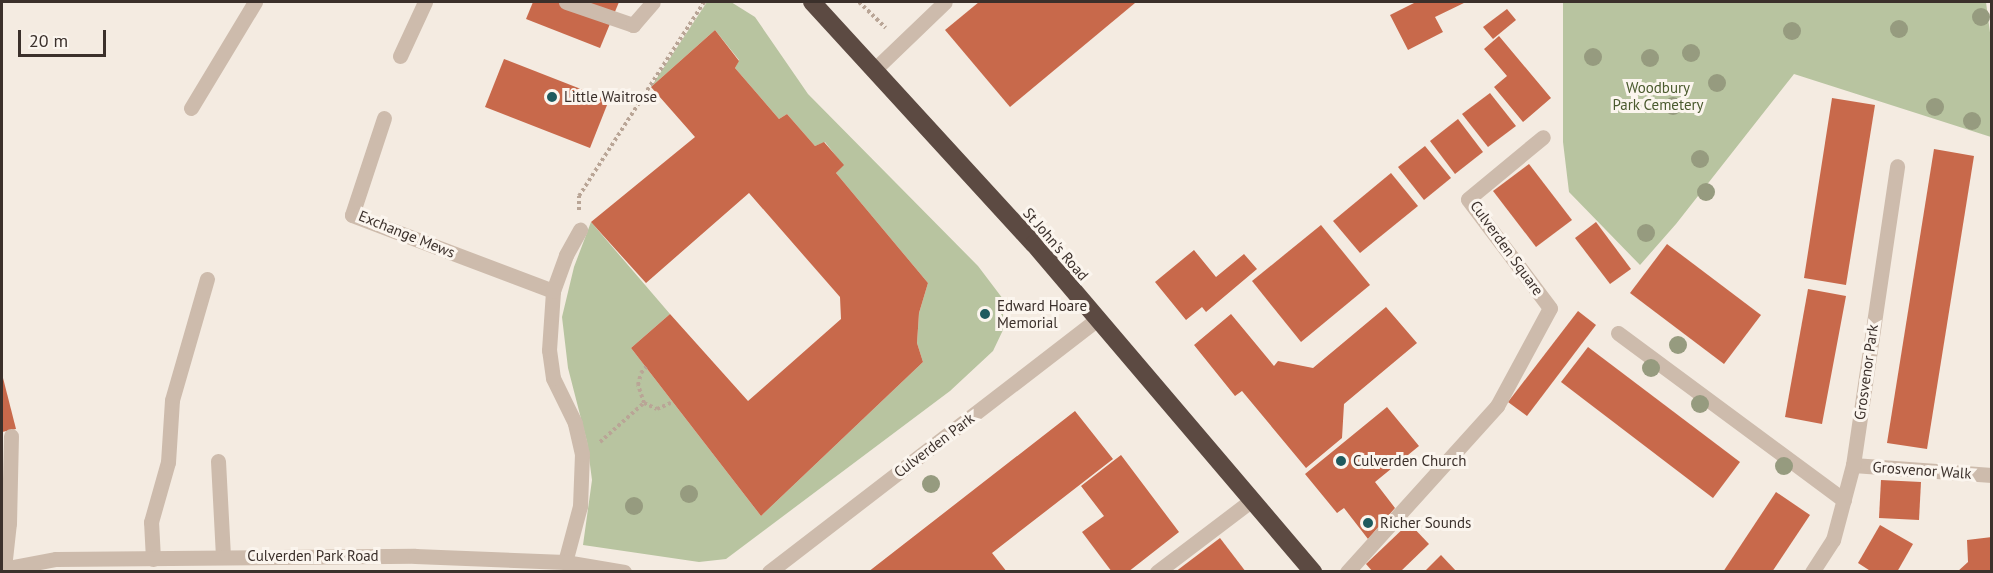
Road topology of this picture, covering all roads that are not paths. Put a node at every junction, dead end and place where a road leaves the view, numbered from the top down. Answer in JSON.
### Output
{"nodes":[{"id":1,"x":255,"y":2,"type":"edge"},
{"id":2,"x":425,"y":2,"type":"edge"},
{"id":3,"x":566,"y":2,"type":"edge"},
{"id":4,"x":652,"y":2,"type":"edge"},
{"id":5,"x":812,"y":2,"type":"edge"},
{"id":6,"x":945,"y":2,"type":"edge"},
{"id":7,"x":400,"y":56,"type":"dead end"},
{"id":8,"x":874,"y":70,"type":"junction"},
{"id":9,"x":190,"y":108,"type":"dead end"},
{"id":10,"x":384,"y":118,"type":"dead end"},
{"id":11,"x":1543,"y":137,"type":"dead end"},
{"id":12,"x":1897,"y":166,"type":"dead end"},
{"id":13,"x":580,"y":230,"type":"road end"},
{"id":14,"x":207,"y":279,"type":"dead end"},
{"id":15,"x":553,"y":291,"type":"junction"},
{"id":16,"x":1098,"y":319,"type":"junction"},
{"id":17,"x":1618,"y":333,"type":"dead end"},
{"id":18,"x":10,"y":436,"type":"dead end"},
{"id":19,"x":218,"y":461,"type":"dead end"},
{"id":20,"x":1853,"y":465,"type":"junction"},
{"id":21,"x":1992,"y":475,"type":"edge"},
{"id":22,"x":1252,"y":500,"type":"junction"},
{"id":23,"x":1844,"y":500,"type":"junction"},
{"id":24,"x":223,"y":556,"type":"junction"},
{"id":25,"x":153,"y":559,"type":"junction"},
{"id":26,"x":566,"y":562,"type":"junction"},
{"id":27,"x":318,"y":564,"type":"edge"},
{"id":28,"x":3,"y":569,"type":"edge"},
{"id":29,"x":624,"y":572,"type":"edge"},
{"id":30,"x":769,"y":572,"type":"edge"},
{"id":31,"x":1157,"y":572,"type":"edge"},
{"id":32,"x":1313,"y":572,"type":"edge"},
{"id":33,"x":1347,"y":572,"type":"edge"},
{"id":34,"x":1812,"y":572,"type":"edge"}],
"edges":[{"from":1,"to":9,"type":"street"},
{"from":2,"to":7,"type":"street"},
{"from":3,"to":4,"type":"street"},
{"from":5,"to":8,"type":"highway","name":"St John's Road"},
{"from":6,"to":8,"type":"street"},
{"from":8,"to":16,"type":"highway","name":"St John's Road"},
{"from":10,"to":15,"type":"street","name":"Exchange Mews"},
{"from":11,"to":33,"type":"street","name":"Culverden Square"},
{"from":12,"to":20,"type":"street","name":"Grosvenor Park"},
{"from":13,"to":15,"type":"street"},
{"from":14,"to":25,"type":"street"},
{"from":15,"to":26,"type":"street"},
{"from":16,"to":22,"type":"highway","name":"St John's Road"},
{"from":16,"to":30,"type":"street","name":"Culverden Park"},
{"from":17,"to":23,"type":"street"},
{"from":18,"to":28,"type":"street"},
{"from":19,"to":24,"type":"street"},
{"from":20,"to":21,"type":"street","name":"Grosvenor Walk"},
{"from":20,"to":23,"type":"street","name":"Grosvenor Park"},
{"from":22,"to":31,"type":"street"},
{"from":22,"to":32,"type":"highway","name":"St John's Road"},
{"from":23,"to":34,"type":"street","name":"Grosvenor Park"},
{"from":24,"to":25,"type":"street","name":"Culverden Park Road"},
{"from":24,"to":27,"type":"street","name":"Culverden Park Road"},
{"from":25,"to":28,"type":"street","name":"Culverden Park Road"},
{"from":26,"to":27,"type":"street","name":"Culverden Park Road"},
{"from":26,"to":29,"type":"street","name":"Culverden Park Road"}]}
